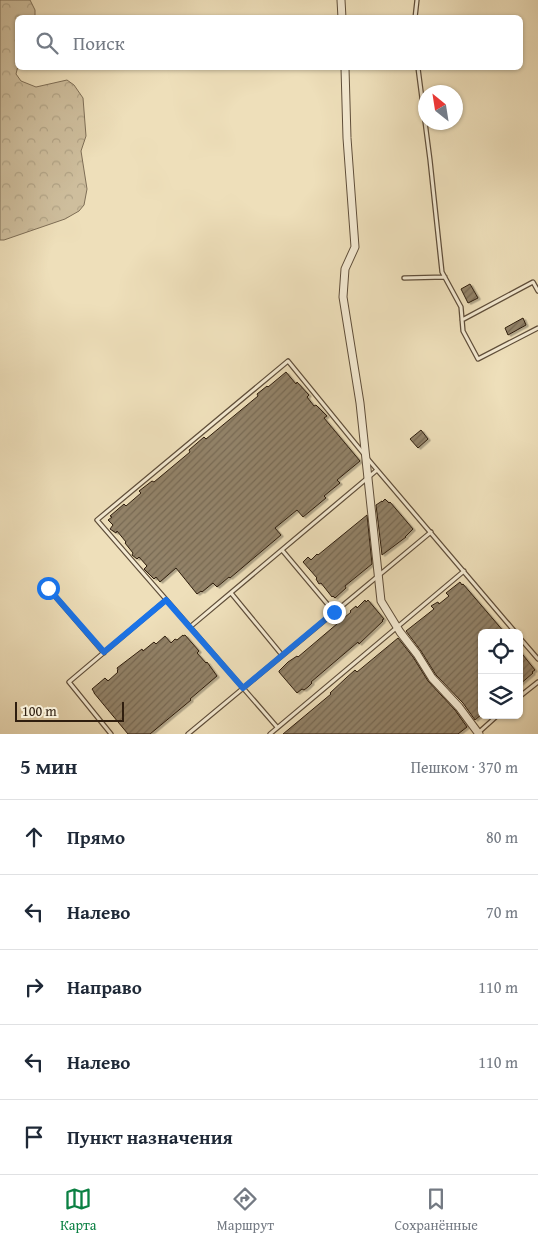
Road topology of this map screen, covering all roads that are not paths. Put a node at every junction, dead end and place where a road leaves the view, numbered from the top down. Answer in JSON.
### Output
{"nodes":[{"id":1,"x":341,"y":0,"type":"edge"},
{"id":2,"x":417,"y":0,"type":"edge"},
{"id":3,"x":342,"y":15,"type":"edge"},
{"id":4,"x":415,"y":15,"type":"edge"},
{"id":5,"x":345,"y":70,"type":"edge"},
{"id":6,"x":418,"y":70,"type":"edge"},
{"id":7,"x":445,"y":277,"type":"junction"},
{"id":8,"x":404,"y":278,"type":"dead end"},
{"id":9,"x":538,"y":291,"type":"edge"},
{"id":10,"x":462,"y":320,"type":"junction"},
{"id":11,"x":538,"y":328,"type":"edge"},
{"id":12,"x":377,"y":470,"type":"junction"},
{"id":13,"x":431,"y":532,"type":"junction"},
{"id":14,"x":282,"y":550,"type":"junction"},
{"id":15,"x":464,"y":571,"type":"junction"},
{"id":16,"x":48,"y":588,"type":"dead end"},
{"id":17,"x":231,"y":593,"type":"junction"},
{"id":18,"x":166,"y":600,"type":"junction"},
{"id":19,"x":334,"y":612,"type":"junction"},
{"id":20,"x":190,"y":627,"type":"junction"},
{"id":21,"x":513,"y":629,"type":"edge"},
{"id":22,"x":523,"y":642,"type":"edge"},
{"id":23,"x":104,"y":652,"type":"junction"},
{"id":24,"x":282,"y":655,"type":"junction"},
{"id":25,"x":538,"y":659,"type":"edge"},
{"id":26,"x":538,"y":682,"type":"edge"},
{"id":27,"x":243,"y":688,"type":"junction"},
{"id":28,"x":523,"y":694,"type":"edge"},
{"id":29,"x":494,"y":719,"type":"edge"},
{"id":30,"x":277,"y":728,"type":"junction"},
{"id":31,"x":111,"y":734,"type":"edge"},
{"id":32,"x":188,"y":734,"type":"edge"},
{"id":33,"x":270,"y":734,"type":"edge"},
{"id":34,"x":478,"y":734,"type":"edge"}],
"edges":[{"from":1,"to":3,"type":"street"},
{"from":2,"to":4,"type":"lane"},
{"from":5,"to":34,"type":"street"},
{"from":6,"to":7,"type":"lane"},
{"from":7,"to":8,"type":"lane"},
{"from":7,"to":10,"type":"lane"},
{"from":9,"to":10,"type":"lane"},
{"from":10,"to":11,"type":"lane"},
{"from":12,"to":13,"type":"lane"},
{"from":12,"to":14,"type":"lane"},
{"from":12,"to":18,"type":"lane"},
{"from":13,"to":15,"type":"lane"},
{"from":13,"to":19,"type":"lane"},
{"from":14,"to":17,"type":"lane"},
{"from":14,"to":19,"type":"lane"},
{"from":15,"to":21,"type":"lane"},
{"from":15,"to":30,"type":"lane"},
{"from":16,"to":23,"type":"lane"},
{"from":17,"to":20,"type":"lane"},
{"from":17,"to":24,"type":"lane"},
{"from":18,"to":20,"type":"lane"},
{"from":18,"to":23,"type":"lane"},
{"from":19,"to":24,"type":"lane"},
{"from":20,"to":27,"type":"lane"},
{"from":22,"to":25,"type":"lane"},
{"from":23,"to":31,"type":"lane"},
{"from":24,"to":27,"type":"lane"},
{"from":26,"to":28,"type":"lane"},
{"from":27,"to":30,"type":"lane"},
{"from":27,"to":32,"type":"lane"},
{"from":29,"to":34,"type":"lane"},
{"from":30,"to":33,"type":"lane"}]}
